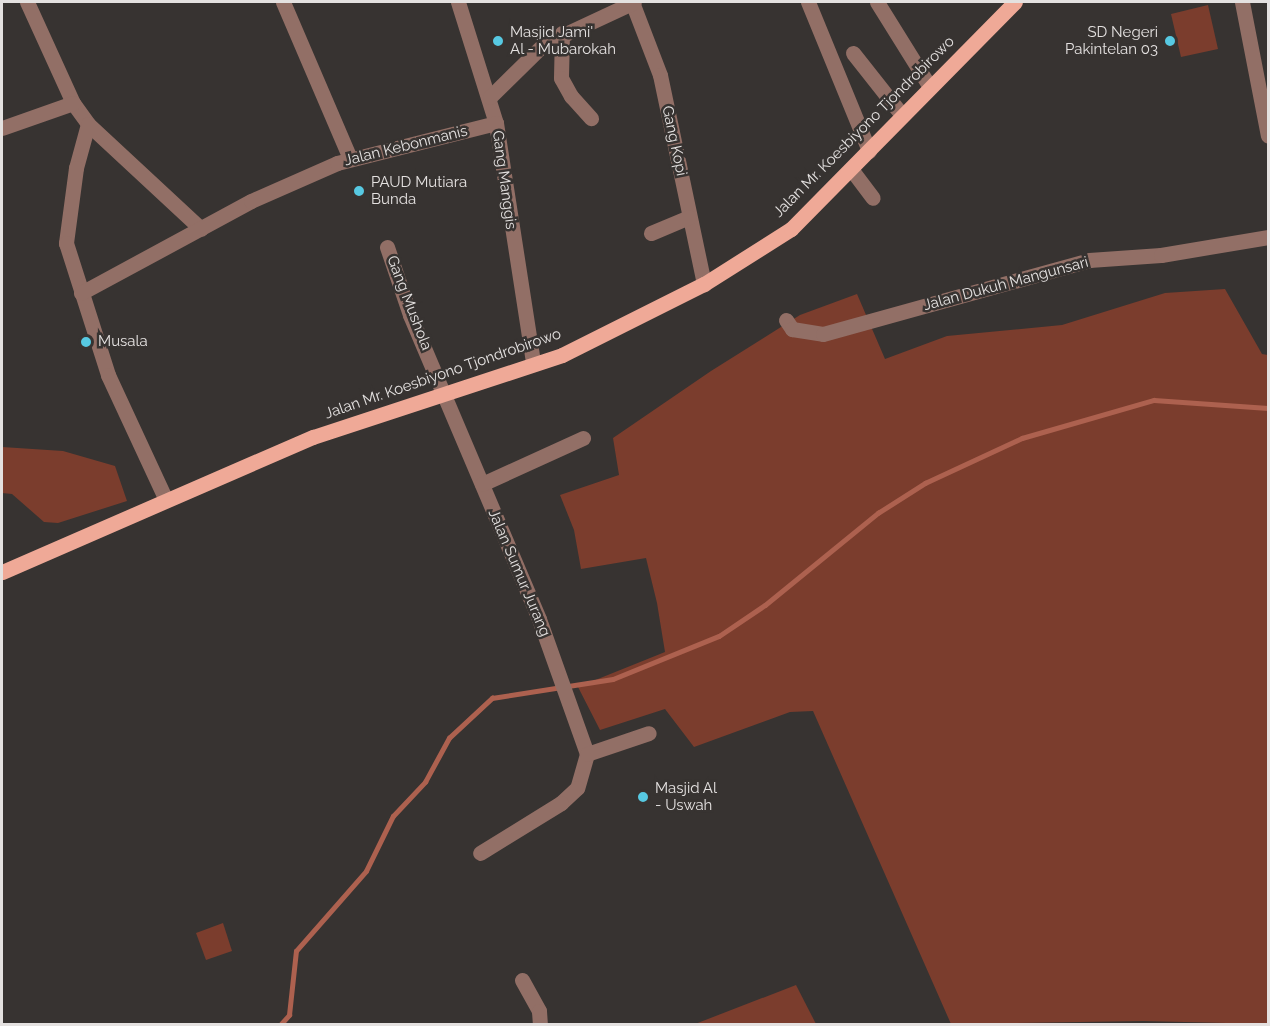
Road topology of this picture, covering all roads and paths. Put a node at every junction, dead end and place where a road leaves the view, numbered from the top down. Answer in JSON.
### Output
{"nodes":[{"id":1,"x":27,"y":2,"type":"edge"},
{"id":2,"x":283,"y":2,"type":"edge"},
{"id":3,"x":458,"y":2,"type":"edge"},
{"id":4,"x":633,"y":2,"type":"edge"},
{"id":5,"x":808,"y":2,"type":"edge"},
{"id":6,"x":877,"y":2,"type":"edge"},
{"id":7,"x":1015,"y":2,"type":"edge"},
{"id":8,"x":1242,"y":2,"type":"edge"},
{"id":9,"x":562,"y":33,"type":"junction"},
{"id":10,"x":853,"y":53,"type":"dead end"},
{"id":11,"x":930,"y":87,"type":"junction"},
{"id":12,"x":1266,"y":96,"type":"edge"},
{"id":13,"x":490,"y":97,"type":"junction"},
{"id":14,"x":73,"y":103,"type":"junction"},
{"id":15,"x":902,"y":115,"type":"junction"},
{"id":16,"x":591,"y":118,"type":"dead end"},
{"id":17,"x":496,"y":123,"type":"junction"},
{"id":18,"x":88,"y":124,"type":"junction"},
{"id":19,"x":2,"y":128,"type":"edge"},
{"id":20,"x":1269,"y":136,"type":"edge"},
{"id":21,"x":869,"y":151,"type":"junction"},
{"id":22,"x":350,"y":158,"type":"junction"},
{"id":23,"x":851,"y":169,"type":"junction"},
{"id":24,"x":873,"y":198,"type":"dead end"},
{"id":25,"x":689,"y":217,"type":"junction"},
{"id":26,"x":201,"y":229,"type":"junction"},
{"id":27,"x":651,"y":233,"type":"dead end"},
{"id":28,"x":1269,"y":237,"type":"edge"},
{"id":29,"x":387,"y":247,"type":"dead end"},
{"id":30,"x":704,"y":284,"type":"junction"},
{"id":31,"x":81,"y":293,"type":"junction"},
{"id":32,"x":786,"y":320,"type":"dead end"},
{"id":33,"x":533,"y":363,"type":"junction"},
{"id":34,"x":445,"y":393,"type":"junction"},
{"id":35,"x":583,"y":438,"type":"dead end"},
{"id":36,"x":482,"y":484,"type":"junction"},
{"id":37,"x":165,"y":498,"type":"junction"},
{"id":38,"x":2,"y":572,"type":"edge"},
{"id":39,"x":649,"y":733,"type":"dead end"},
{"id":40,"x":587,"y":754,"type":"junction"},
{"id":41,"x":480,"y":853,"type":"dead end"},
{"id":42,"x":522,"y":980,"type":"dead end"},
{"id":43,"x":540,"y":1024,"type":"edge"}],
"edges":[{"from":1,"to":14,"type":"street"},
{"from":2,"to":22,"type":"street"},
{"from":3,"to":13,"type":"street","name":"Gang Manggis"},
{"from":4,"to":9,"type":"street"},
{"from":4,"to":25,"type":"street","name":"Gang Kopi"},
{"from":5,"to":21,"type":"street"},
{"from":6,"to":11,"type":"street"},
{"from":7,"to":11,"type":"main road","name":"Jalan Mr. Koesbiyono Tjondrobirowo"},
{"from":8,"to":12,"type":"street"},
{"from":9,"to":13,"type":"street"},
{"from":9,"to":16,"type":"street"},
{"from":10,"to":15,"type":"street"},
{"from":11,"to":15,"type":"main road","name":"Jalan Mr. Koesbiyono Tjondrobirowo"},
{"from":12,"to":20,"type":"street"},
{"from":13,"to":17,"type":"street","name":"Gang Manggis"},
{"from":14,"to":18,"type":"street"},
{"from":14,"to":19,"type":"street"},
{"from":15,"to":21,"type":"main road","name":"Jalan Mr. Koesbiyono Tjondrobirowo"},
{"from":17,"to":22,"type":"street","name":"Jalan Kebonmanis"},
{"from":17,"to":33,"type":"street","name":"Gang Manggis"},
{"from":18,"to":26,"type":"street"},
{"from":18,"to":31,"type":"street"},
{"from":21,"to":23,"type":"main road","name":"Jalan Mr. Koesbiyono Tjondrobirowo"},
{"from":22,"to":26,"type":"street","name":"Jalan Kebonmanis"},
{"from":23,"to":24,"type":"street"},
{"from":23,"to":30,"type":"main road","name":"Jalan Mr. Koesbiyono Tjondrobirowo"},
{"from":25,"to":27,"type":"street"},
{"from":25,"to":30,"type":"street","name":"Gang Kopi"},
{"from":26,"to":31,"type":"street","name":"Jalan Kebonmanis"},
{"from":28,"to":32,"type":"street","name":"Jalan Dukuh Mangunsari"},
{"from":29,"to":34,"type":"street","name":"Gang Mushola"},
{"from":30,"to":33,"type":"main road","name":"Jalan Mr. Koesbiyono Tjondrobirowo"},
{"from":31,"to":37,"type":"street"},
{"from":33,"to":34,"type":"main road","name":"Jalan Mr. Koesbiyono Tjondrobirowo"},
{"from":34,"to":36,"type":"street","name":"Jalan Sumur Jurang"},
{"from":34,"to":37,"type":"main road","name":"Jalan Mr. Koesbiyono Tjondrobirowo"},
{"from":35,"to":36,"type":"street"},
{"from":36,"to":40,"type":"street","name":"Jalan Sumur Jurang"},
{"from":37,"to":38,"type":"main road","name":"Jalan Mr. Koesbiyono Tjondrobirowo"},
{"from":39,"to":40,"type":"street"},
{"from":40,"to":41,"type":"street"},
{"from":42,"to":43,"type":"street"}]}
